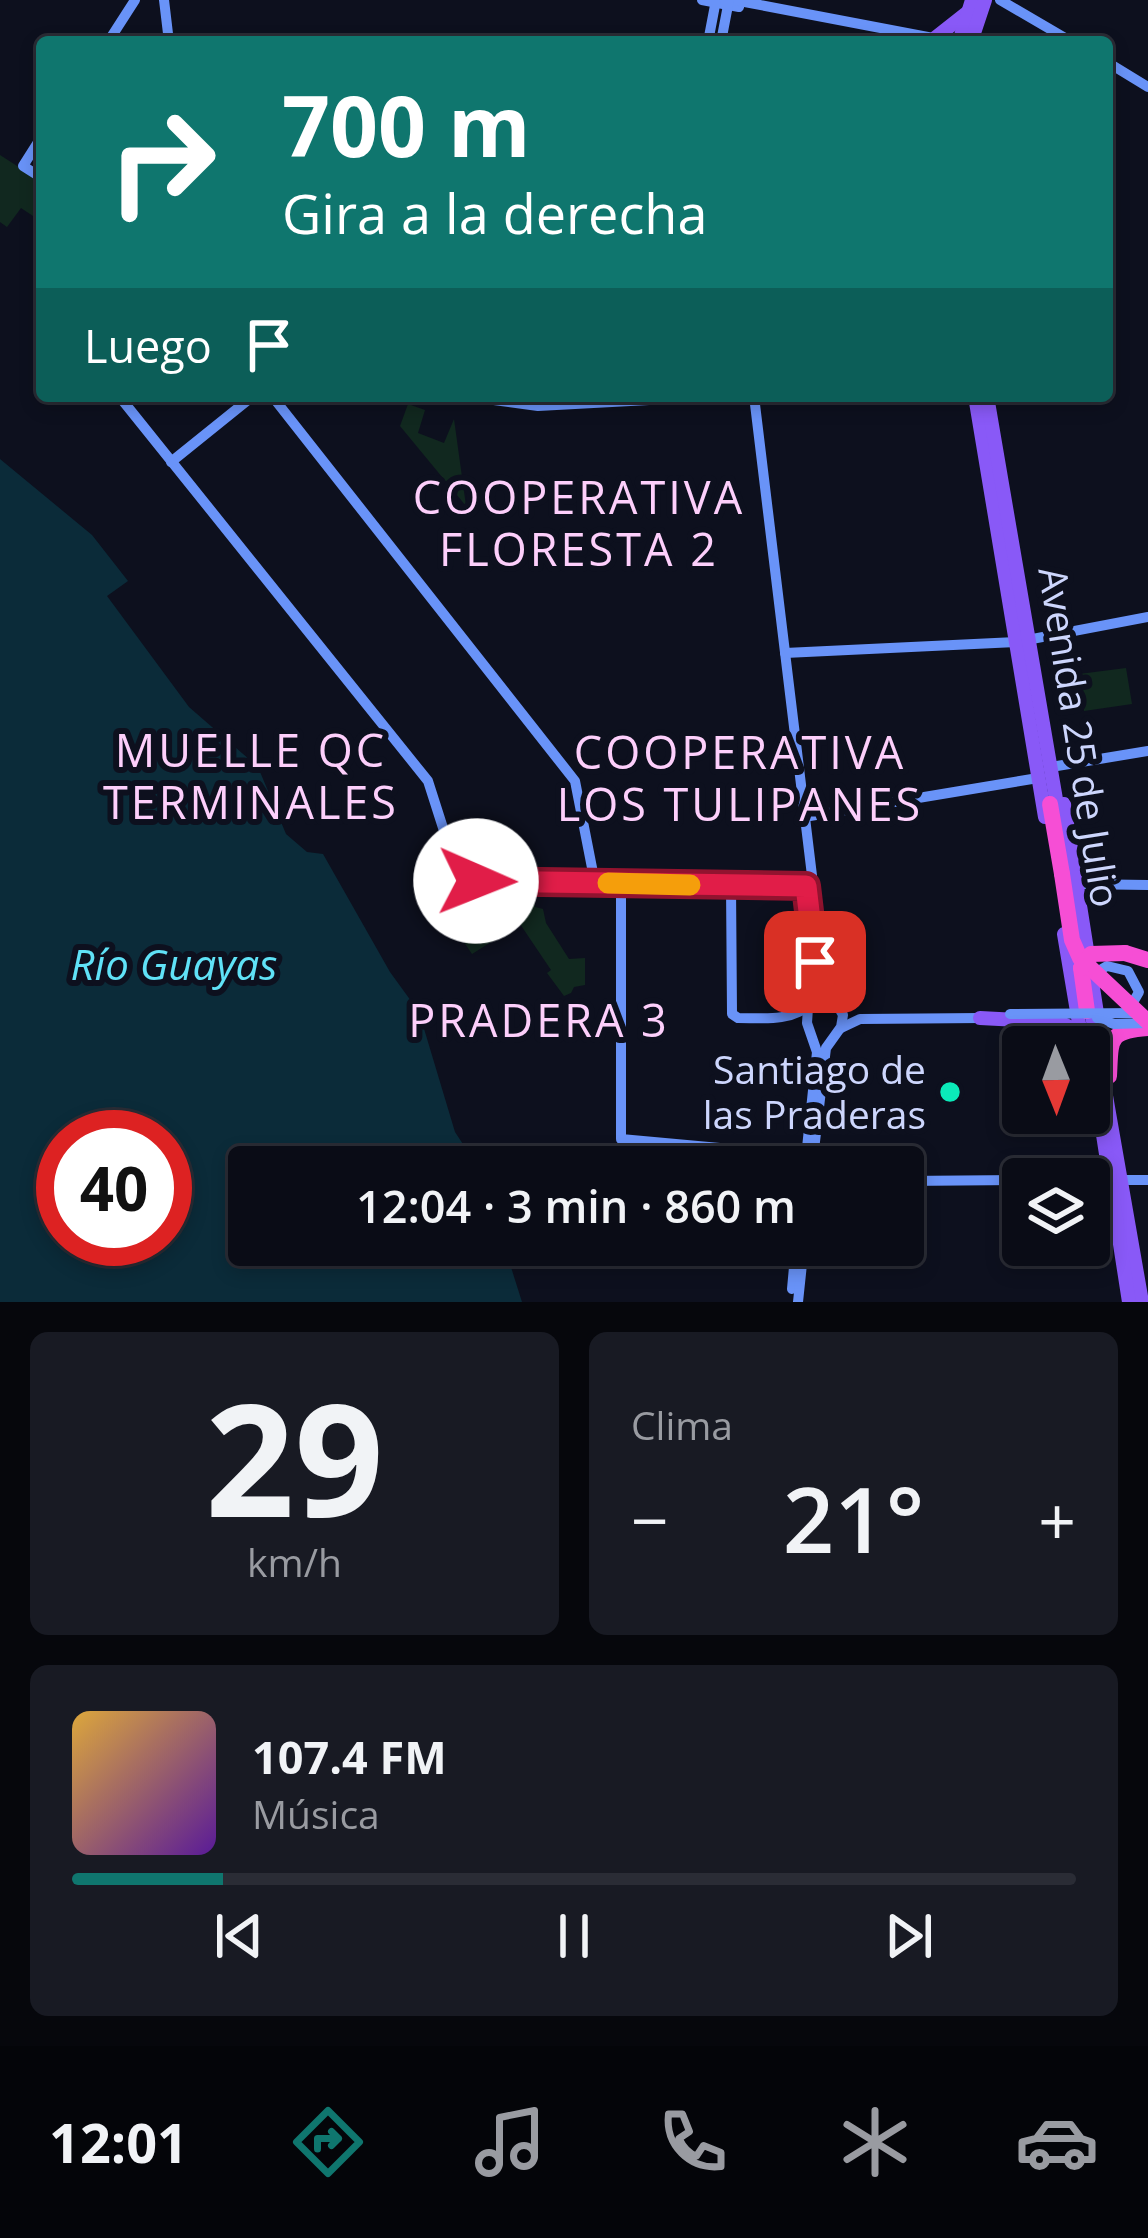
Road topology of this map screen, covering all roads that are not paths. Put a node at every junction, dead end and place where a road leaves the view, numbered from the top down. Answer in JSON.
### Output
{"nodes":[{"id":1,"x":133,"y":0,"type":"edge"},
{"id":2,"x":160,"y":0,"type":"edge"},
{"id":3,"x":1003,"y":0,"type":"edge"},
{"id":4,"x":721,"y":1,"type":"edge"},
{"id":5,"x":978,"y":2,"type":"edge"},
{"id":6,"x":109,"y":36,"type":"edge"},
{"id":7,"x":165,"y":36,"type":"edge"},
{"id":8,"x":715,"y":36,"type":"edge"},
{"id":9,"x":906,"y":36,"type":"edge"},
{"id":10,"x":932,"y":36,"type":"edge"},
{"id":11,"x":968,"y":36,"type":"edge"},
{"id":12,"x":1065,"y":36,"type":"edge"},
{"id":13,"x":1113,"y":64,"type":"edge"},
{"id":14,"x":1148,"y":86,"type":"edge"},
{"id":15,"x":36,"y":149,"type":"edge"},
{"id":16,"x":36,"y":174,"type":"edge"},
{"id":17,"x":124,"y":402,"type":"edge"},
{"id":18,"x":246,"y":402,"type":"edge"},
{"id":19,"x":277,"y":402,"type":"edge"},
{"id":20,"x":508,"y":402,"type":"edge"},
{"id":21,"x":612,"y":402,"type":"edge"},
{"id":22,"x":751,"y":402,"type":"edge"},
{"id":23,"x":751,"y":402,"type":"edge"},
{"id":24,"x":987,"y":402,"type":"edge"},
{"id":25,"x":987,"y":402,"type":"edge"},
{"id":26,"x":988,"y":402,"type":"edge"},
{"id":27,"x":1000,"y":452,"type":"junction"},
{"id":28,"x":171,"y":462,"type":"junction"},
{"id":29,"x":1004,"y":511,"type":"junction"},
{"id":30,"x":1148,"y":615,"type":"edge"},
{"id":31,"x":1024,"y":638,"type":"junction"},
{"id":32,"x":784,"y":653,"type":"junction"},
{"id":33,"x":1148,"y":748,"type":"edge"},
{"id":34,"x":1050,"y":760,"type":"junction"},
{"id":35,"x":1048,"y":794,"type":"junction"},
{"id":36,"x":804,"y":818,"type":"junction"},
{"id":37,"x":1069,"y":838,"type":"junction"},
{"id":38,"x":1051,"y":847,"type":"junction"},
{"id":39,"x":1069,"y":879,"type":"junction"},
{"id":40,"x":595,"y":883,"type":"junction"},
{"id":41,"x":620,"y":884,"type":"junction"},
{"id":42,"x":731,"y":885,"type":"junction"},
{"id":43,"x":1148,"y":885,"type":"edge"},
{"id":44,"x":806,"y":886,"type":"junction"},
{"id":45,"x":1064,"y":929,"type":"junction"},
{"id":46,"x":1084,"y":947,"type":"junction"},
{"id":47,"x":1112,"y":963,"type":"junction"},
{"id":48,"x":1148,"y":963,"type":"edge"},
{"id":49,"x":1148,"y":984,"type":"edge"},
{"id":50,"x":1074,"y":989,"type":"junction"},
{"id":51,"x":838,"y":1002,"type":"junction"},
{"id":52,"x":810,"y":1004,"type":"junction"},
{"id":53,"x":1090,"y":1013,"type":"junction"},
{"id":54,"x":1120,"y":1013,"type":"junction"},
{"id":55,"x":979,"y":1015,"type":"junction"},
{"id":56,"x":1010,"y":1016,"type":"junction"},
{"id":57,"x":782,"y":1018,"type":"junction"},
{"id":58,"x":1148,"y":1021,"type":"edge"},
{"id":59,"x":1068,"y":1026,"type":"edge"},
{"id":60,"x":1080,"y":1026,"type":"edge"},
{"id":61,"x":1091,"y":1026,"type":"edge"},
{"id":62,"x":1091,"y":1026,"type":"edge"},
{"id":63,"x":1099,"y":1026,"type":"edge"},
{"id":64,"x":1104,"y":1026,"type":"edge"},
{"id":65,"x":810,"y":1030,"type":"junction"},
{"id":66,"x":838,"y":1031,"type":"junction"},
{"id":67,"x":1110,"y":1049,"type":"edge"},
{"id":68,"x":1110,"y":1082,"type":"edge"},
{"id":69,"x":1102,"y":1134,"type":"edge"},
{"id":70,"x":1107,"y":1134,"type":"edge"},
{"id":71,"x":676,"y":1146,"type":"edge"},
{"id":72,"x":809,"y":1146,"type":"edge"},
{"id":73,"x":811,"y":1146,"type":"edge"},
{"id":74,"x":1002,"y":1180,"type":"edge"},
{"id":75,"x":1127,"y":1180,"type":"junction"},
{"id":76,"x":1148,"y":1180,"type":"edge"},
{"id":77,"x":924,"y":1181,"type":"edge"},
{"id":78,"x":1110,"y":1208,"type":"edge"},
{"id":79,"x":1113,"y":1214,"type":"junction"},
{"id":80,"x":1135,"y":1256,"type":"junction"},
{"id":81,"x":798,"y":1266,"type":"edge"},
{"id":82,"x":1143,"y":1277,"type":"junction"},
{"id":83,"x":1127,"y":1298,"type":"edge"},
{"id":84,"x":794,"y":1302,"type":"edge"},
{"id":85,"x":1145,"y":1302,"type":"edge"}],
"edges":[{"from":1,"to":6,"type":"street"},
{"from":2,"to":7,"type":"street"},
{"from":3,"to":12,"type":"street"},
{"from":4,"to":8,"type":"street"},
{"from":4,"to":9,"type":"street"},
{"from":5,"to":10,"type":"main road"},
{"from":5,"to":11,"type":"main road","bridge":true},
{"from":13,"to":14,"type":"street"},
{"from":15,"to":16,"type":"street"},
{"from":17,"to":28,"type":"street"},
{"from":18,"to":28,"type":"street"},
{"from":19,"to":40,"type":"street"},
{"from":20,"to":21,"type":"street"},
{"from":22,"to":32,"type":"street"},
{"from":23,"to":44,"type":"street"},
{"from":24,"to":29,"type":"main road","name":"Avenida 25 de Julio"},
{"from":25,"to":31,"type":"main road","name":"Avenida 25 de Julio"},
{"from":26,"to":27,"type":"main road","name":"Avenida 25 de Julio"},
{"from":27,"to":29,"type":"main road","name":"Avenida 25 de Julio"},
{"from":27,"to":31,"type":"main road","name":"Avenida 25 de Julio"},
{"from":28,"to":40,"type":"street"},
{"from":29,"to":31,"type":"main road","name":"Avenida 25 de Julio"},
{"from":30,"to":31,"type":"street"},
{"from":31,"to":32,"type":"street"},
{"from":31,"to":34,"type":"main road","name":"Avenida 25 de Julio"},
{"from":31,"to":34,"type":"main road","name":"Avenida 25 de Julio"},
{"from":32,"to":36,"type":"street"},
{"from":33,"to":34,"type":"street"},
{"from":34,"to":35,"type":"main road","name":"Avenida 25 de Julio"},
{"from":34,"to":35,"type":"main road","name":"Avenida 25 de Julio"},
{"from":34,"to":37,"type":"main road","name":"Avenida 25 de Julio"},
{"from":35,"to":36,"type":"street"},
{"from":35,"to":37,"type":"main road"},
{"from":35,"to":38,"type":"main road"},
{"from":35,"to":38,"type":"main road","name":"Avenida 25 de Julio"},
{"from":35,"to":39,"type":"highway"},
{"from":35,"to":46,"type":"main road","name":"Avenida 25 de Julio"},
{"from":36,"to":51,"type":"street"},
{"from":37,"to":39,"type":"main road","name":"Avenida 25 de Julio"},
{"from":38,"to":45,"type":"main road","name":"Avenida 25 de Julio"},
{"from":39,"to":43,"type":"street"},
{"from":39,"to":46,"type":"main road","name":"Avenida 25 de Julio"},
{"from":39,"to":58,"type":"highway","bridge":true},
{"from":40,"to":41,"type":"street"},
{"from":41,"to":42,"type":"street"},
{"from":41,"to":71,"type":"street"},
{"from":42,"to":44,"type":"street"},
{"from":42,"to":57,"type":"street"},
{"from":44,"to":52,"type":"street"},
{"from":45,"to":46,"type":"main road"},
{"from":45,"to":50,"type":"main road","name":"Avenida 25 de Julio"},
{"from":46,"to":47,"type":"street"},
{"from":46,"to":61,"type":"main road","name":"Avenida 25 de Julio"},
{"from":46,"to":63,"type":"main road","name":"Avenida 25 de Julio"},
{"from":47,"to":48,"type":"street"},
{"from":47,"to":49,"type":"street"},
{"from":47,"to":54,"type":"street"},
{"from":47,"to":64,"type":"street"},
{"from":48,"to":53,"type":"highway","bridge":true},
{"from":50,"to":55,"type":"main road"},
{"from":50,"to":60,"type":"main road","name":"Avenida 25 de Julio"},
{"from":51,"to":52,"type":"street"},
{"from":51,"to":55,"type":"street"},
{"from":51,"to":66,"type":"street"},
{"from":52,"to":57,"type":"street"},
{"from":52,"to":65,"type":"street"},
{"from":53,"to":56,"type":"street","bridge":true},
{"from":53,"to":58,"type":"street","bridge":true},
{"from":53,"to":62,"type":"main road","name":"Avenida 25 de Julio"},
{"from":54,"to":56,"type":"street","bridge":true},
{"from":54,"to":58,"type":"street","bridge":true},
{"from":55,"to":56,"type":"street"},
{"from":55,"to":59,"type":"main road"},
{"from":55,"to":66,"type":"street"},
{"from":57,"to":65,"type":"street"},
{"from":58,"to":67,"type":"highway"},
{"from":65,"to":66,"type":"street"},
{"from":65,"to":72,"type":"street"},
{"from":66,"to":73,"type":"street"},
{"from":68,"to":75,"type":"main road","name":"Avenida 25 de Julio"},
{"from":69,"to":79,"type":"main road","name":"Avenida 25 de Julio"},
{"from":70,"to":80,"type":"main road","name":"Avenida 25 de Julio"},
{"from":74,"to":77,"type":"street"},
{"from":75,"to":76,"type":"street"},
{"from":75,"to":82,"type":"main road","name":"Avenida 25 de Julio"},
{"from":78,"to":79,"type":"main road","name":"Avenida 25 de Julio"},
{"from":79,"to":83,"type":"main road","name":"Avenida 25 de Julio"},
{"from":79,"to":83,"type":"main road","name":"Avenida 25 de Julio"},
{"from":80,"to":82,"type":"main road"},
{"from":80,"to":85,"type":"main road","name":"Avenida 25 de Julio"},
{"from":81,"to":84,"type":"street"},
{"from":82,"to":85,"type":"main road","name":"Avenida 25 de Julio"}]}
